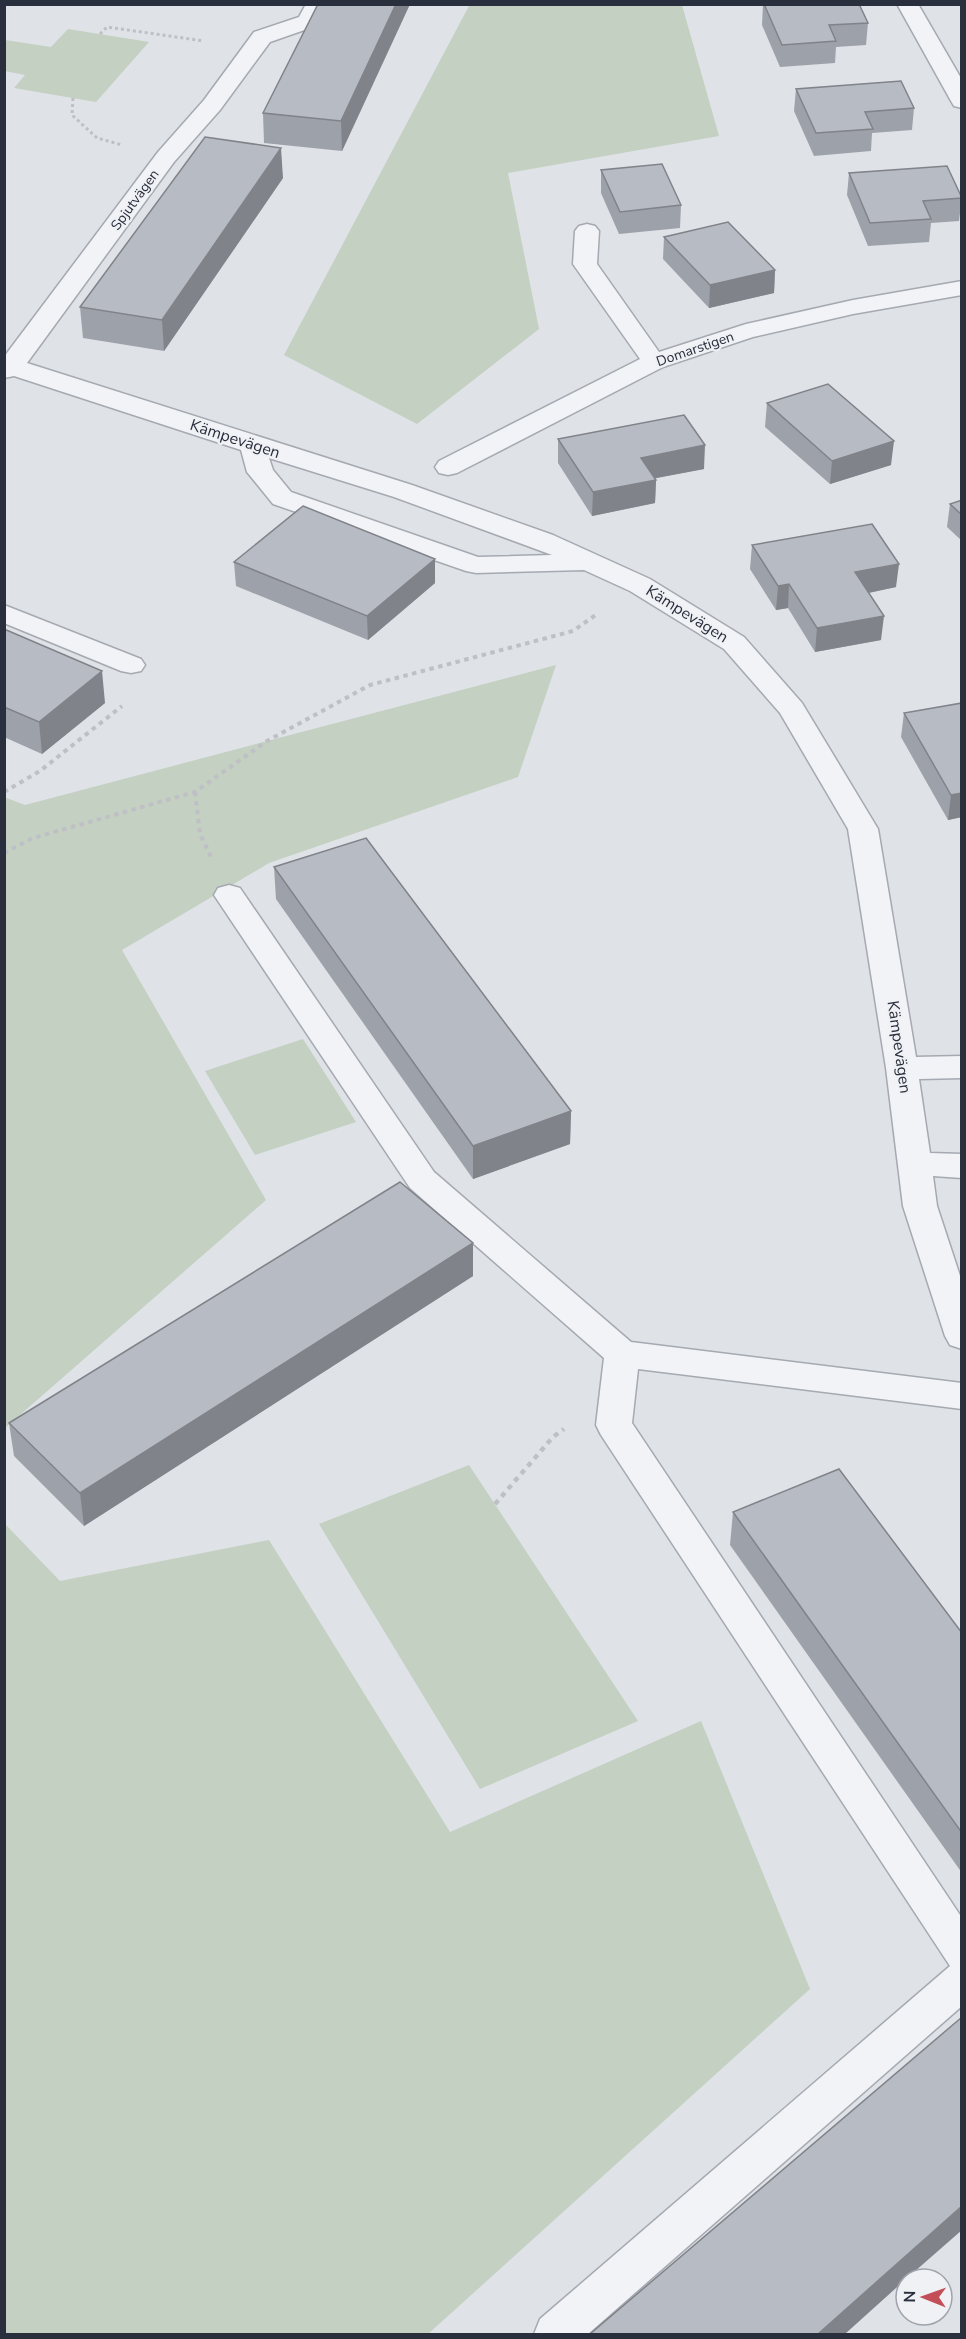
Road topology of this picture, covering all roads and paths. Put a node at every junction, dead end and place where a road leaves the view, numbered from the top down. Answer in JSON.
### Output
{"nodes":[{"id":1,"x":317,"y":4,"type":"edge"},
{"id":2,"x":908,"y":4,"type":"edge"},
{"id":3,"x":100,"y":34,"type":"dead end"},
{"id":4,"x":262,"y":37,"type":"junction"},
{"id":5,"x":73,"y":98,"type":"dead end"},
{"id":6,"x":962,"y":101,"type":"edge"},
{"id":7,"x":166,"y":157,"type":"junction"},
{"id":8,"x":587,"y":231,"type":"dead end"},
{"id":9,"x":962,"y":288,"type":"edge"},
{"id":10,"x":654,"y":362,"type":"junction"},
{"id":11,"x":7,"y":367,"type":"edge"},
{"id":12,"x":253,"y":445,"type":"junction"},
{"id":13,"x":448,"y":467,"type":"dead end"},
{"id":14,"x":589,"y":562,"type":"junction"},
{"id":15,"x":640,"y":585,"type":"junction"},
{"id":16,"x":4,"y":613,"type":"edge"},
{"id":17,"x":131,"y":665,"type":"joint"},
{"id":18,"x":4,"y":792,"type":"edge"},
{"id":19,"x":195,"y":792,"type":"junction"},
{"id":20,"x":4,"y":854,"type":"edge"},
{"id":21,"x":229,"y":895,"type":"joint"},
{"id":22,"x":962,"y":1067,"type":"edge"},
{"id":23,"x":902,"y":1068,"type":"junction"},
{"id":24,"x":914,"y":1164,"type":"junction"},
{"id":25,"x":962,"y":1166,"type":"edge"},
{"id":26,"x":422,"y":1180,"type":"junction"},
{"id":27,"x":391,"y":1199,"type":"edge"},
{"id":28,"x":962,"y":1336,"type":"edge"},
{"id":29,"x":622,"y":1354,"type":"junction"},
{"id":30,"x":617,"y":1393,"type":"junction"},
{"id":31,"x":962,"y":1396,"type":"edge"},
{"id":32,"x":495,"y":1504,"type":"dead end"},
{"id":33,"x":962,"y":1953,"type":"edge"},
{"id":34,"x":962,"y":1980,"type":"edge"},
{"id":35,"x":556,"y":2334,"type":"edge"}],
"edges":[{"from":1,"to":4,"type":"street"},
{"from":2,"to":6,"type":"street"},
{"from":3,"to":4,"type":"path"},
{"from":4,"to":7,"type":"street","name":"Spjutvägen"},
{"from":5,"to":7,"type":"path"},
{"from":7,"to":11,"type":"street","name":"Spjutvägen"},
{"from":8,"to":10,"type":"street"},
{"from":9,"to":10,"type":"street","name":"Domarstigen"},
{"from":10,"to":13,"type":"street","name":"Domarstigen"},
{"from":11,"to":12,"type":"street","name":"Kämpevägen"},
{"from":12,"to":14,"type":"street","name":"Kämpevägen"},
{"from":12,"to":14,"type":"street"},
{"from":14,"to":15,"type":"street","name":"Kämpevägen"},
{"from":15,"to":19,"type":"path"},
{"from":15,"to":23,"type":"street","name":"Kämpevägen"},
{"from":16,"to":17,"type":"street"},
{"from":17,"to":18,"type":"path"},
{"from":19,"to":20,"type":"path"},
{"from":19,"to":21,"type":"path"},
{"from":21,"to":26,"type":"street"},
{"from":22,"to":23,"type":"street"},
{"from":23,"to":24,"type":"street","name":"Kämpevägen"},
{"from":24,"to":25,"type":"street"},
{"from":24,"to":28,"type":"street","name":"Kämpevägen"},
{"from":26,"to":27,"type":"street"},
{"from":26,"to":29,"type":"street"},
{"from":29,"to":30,"type":"street"},
{"from":29,"to":31,"type":"street"},
{"from":30,"to":32,"type":"path"},
{"from":30,"to":33,"type":"street"},
{"from":34,"to":35,"type":"street"}]}
